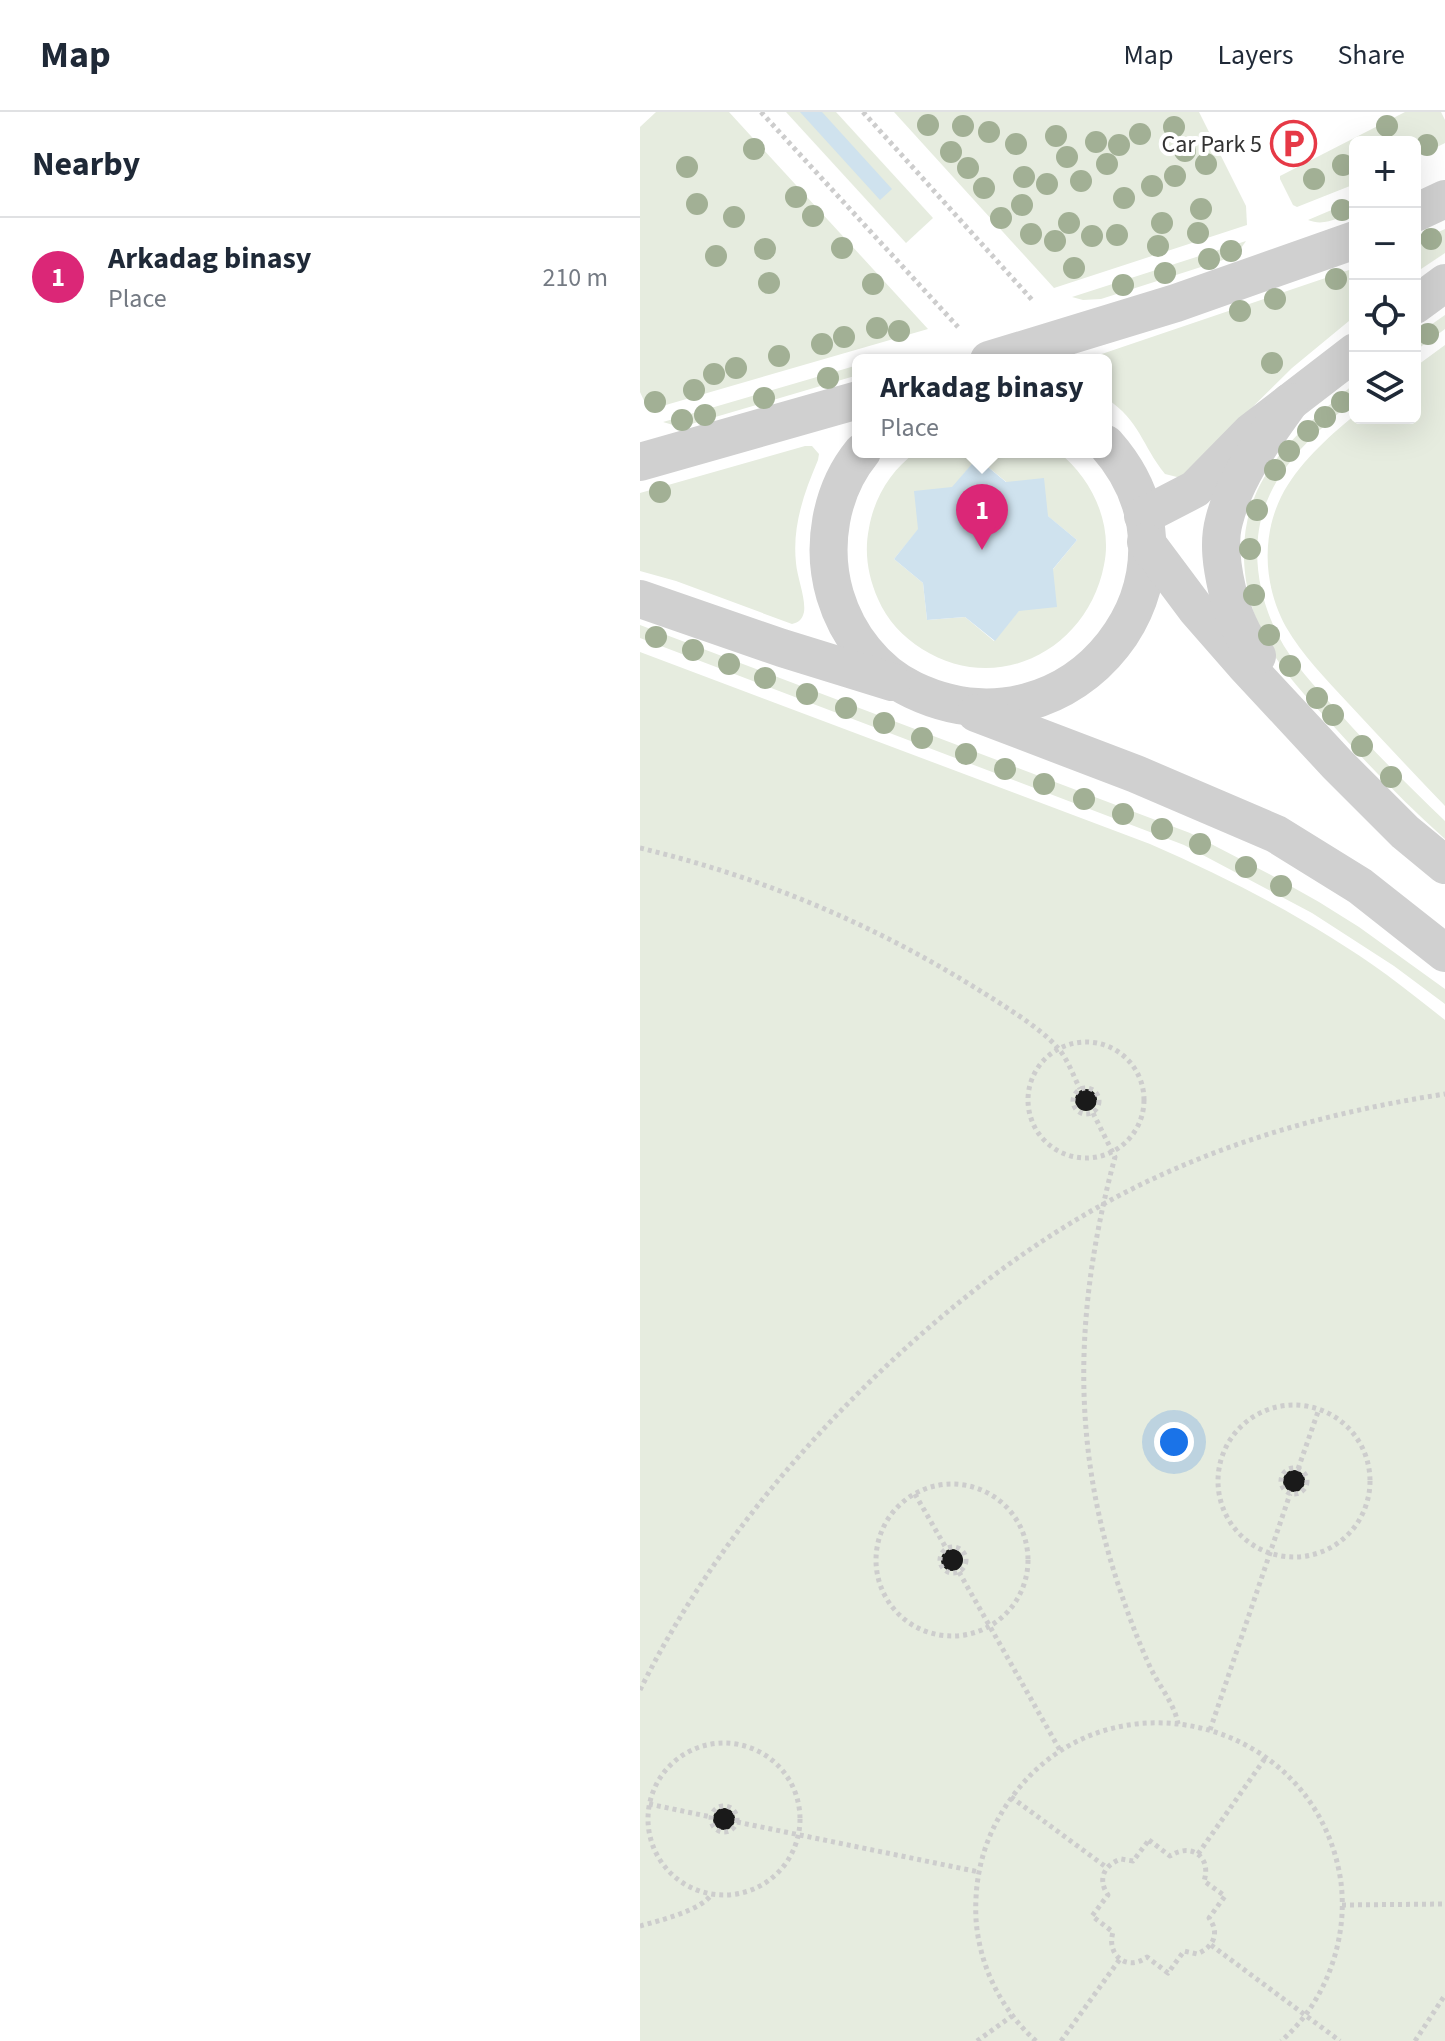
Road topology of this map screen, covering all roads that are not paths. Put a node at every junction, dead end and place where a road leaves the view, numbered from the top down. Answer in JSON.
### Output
{"nodes":[{"id":1,"x":1445,"y":199,"type":"edge"},
{"id":2,"x":1421,"y":210,"type":"edge"},
{"id":3,"x":1349,"y":242,"type":"edge"},
{"id":4,"x":1445,"y":283,"type":"edge"},
{"id":5,"x":1421,"y":301,"type":"edge"},
{"id":6,"x":1024,"y":354,"type":"edge"},
{"id":7,"x":1349,"y":357,"type":"edge"},
{"id":8,"x":1290,"y":402,"type":"junction"},
{"id":9,"x":852,"y":403,"type":"edge"},
{"id":10,"x":1112,"y":452,"type":"edge"},
{"id":11,"x":858,"y":458,"type":"edge"},
{"id":12,"x":640,"y":462,"type":"edge"},
{"id":13,"x":1145,"y":529,"type":"junction"},
{"id":14,"x":640,"y":599,"type":"edge"},
{"id":15,"x":905,"y":686,"type":"junction"},
{"id":16,"x":954,"y":705,"type":"junction"},
{"id":17,"x":1337,"y":764,"type":"junction"},
{"id":18,"x":1445,"y":865,"type":"edge"},
{"id":19,"x":1445,"y":953,"type":"edge"}],
"edges":[{"from":1,"to":2,"type":"street"},
{"from":3,"to":6,"type":"street"},
{"from":4,"to":5,"type":"street"},
{"from":7,"to":8,"type":"street"},
{"from":8,"to":13,"type":"street"},
{"from":8,"to":17,"type":"street"},
{"from":9,"to":12,"type":"street"},
{"from":10,"to":13,"type":"street"},
{"from":11,"to":15,"type":"street"},
{"from":13,"to":16,"type":"street"},
{"from":13,"to":17,"type":"street"},
{"from":14,"to":15,"type":"street"},
{"from":15,"to":16,"type":"street"},
{"from":16,"to":19,"type":"street"},
{"from":17,"to":18,"type":"street"}]}
